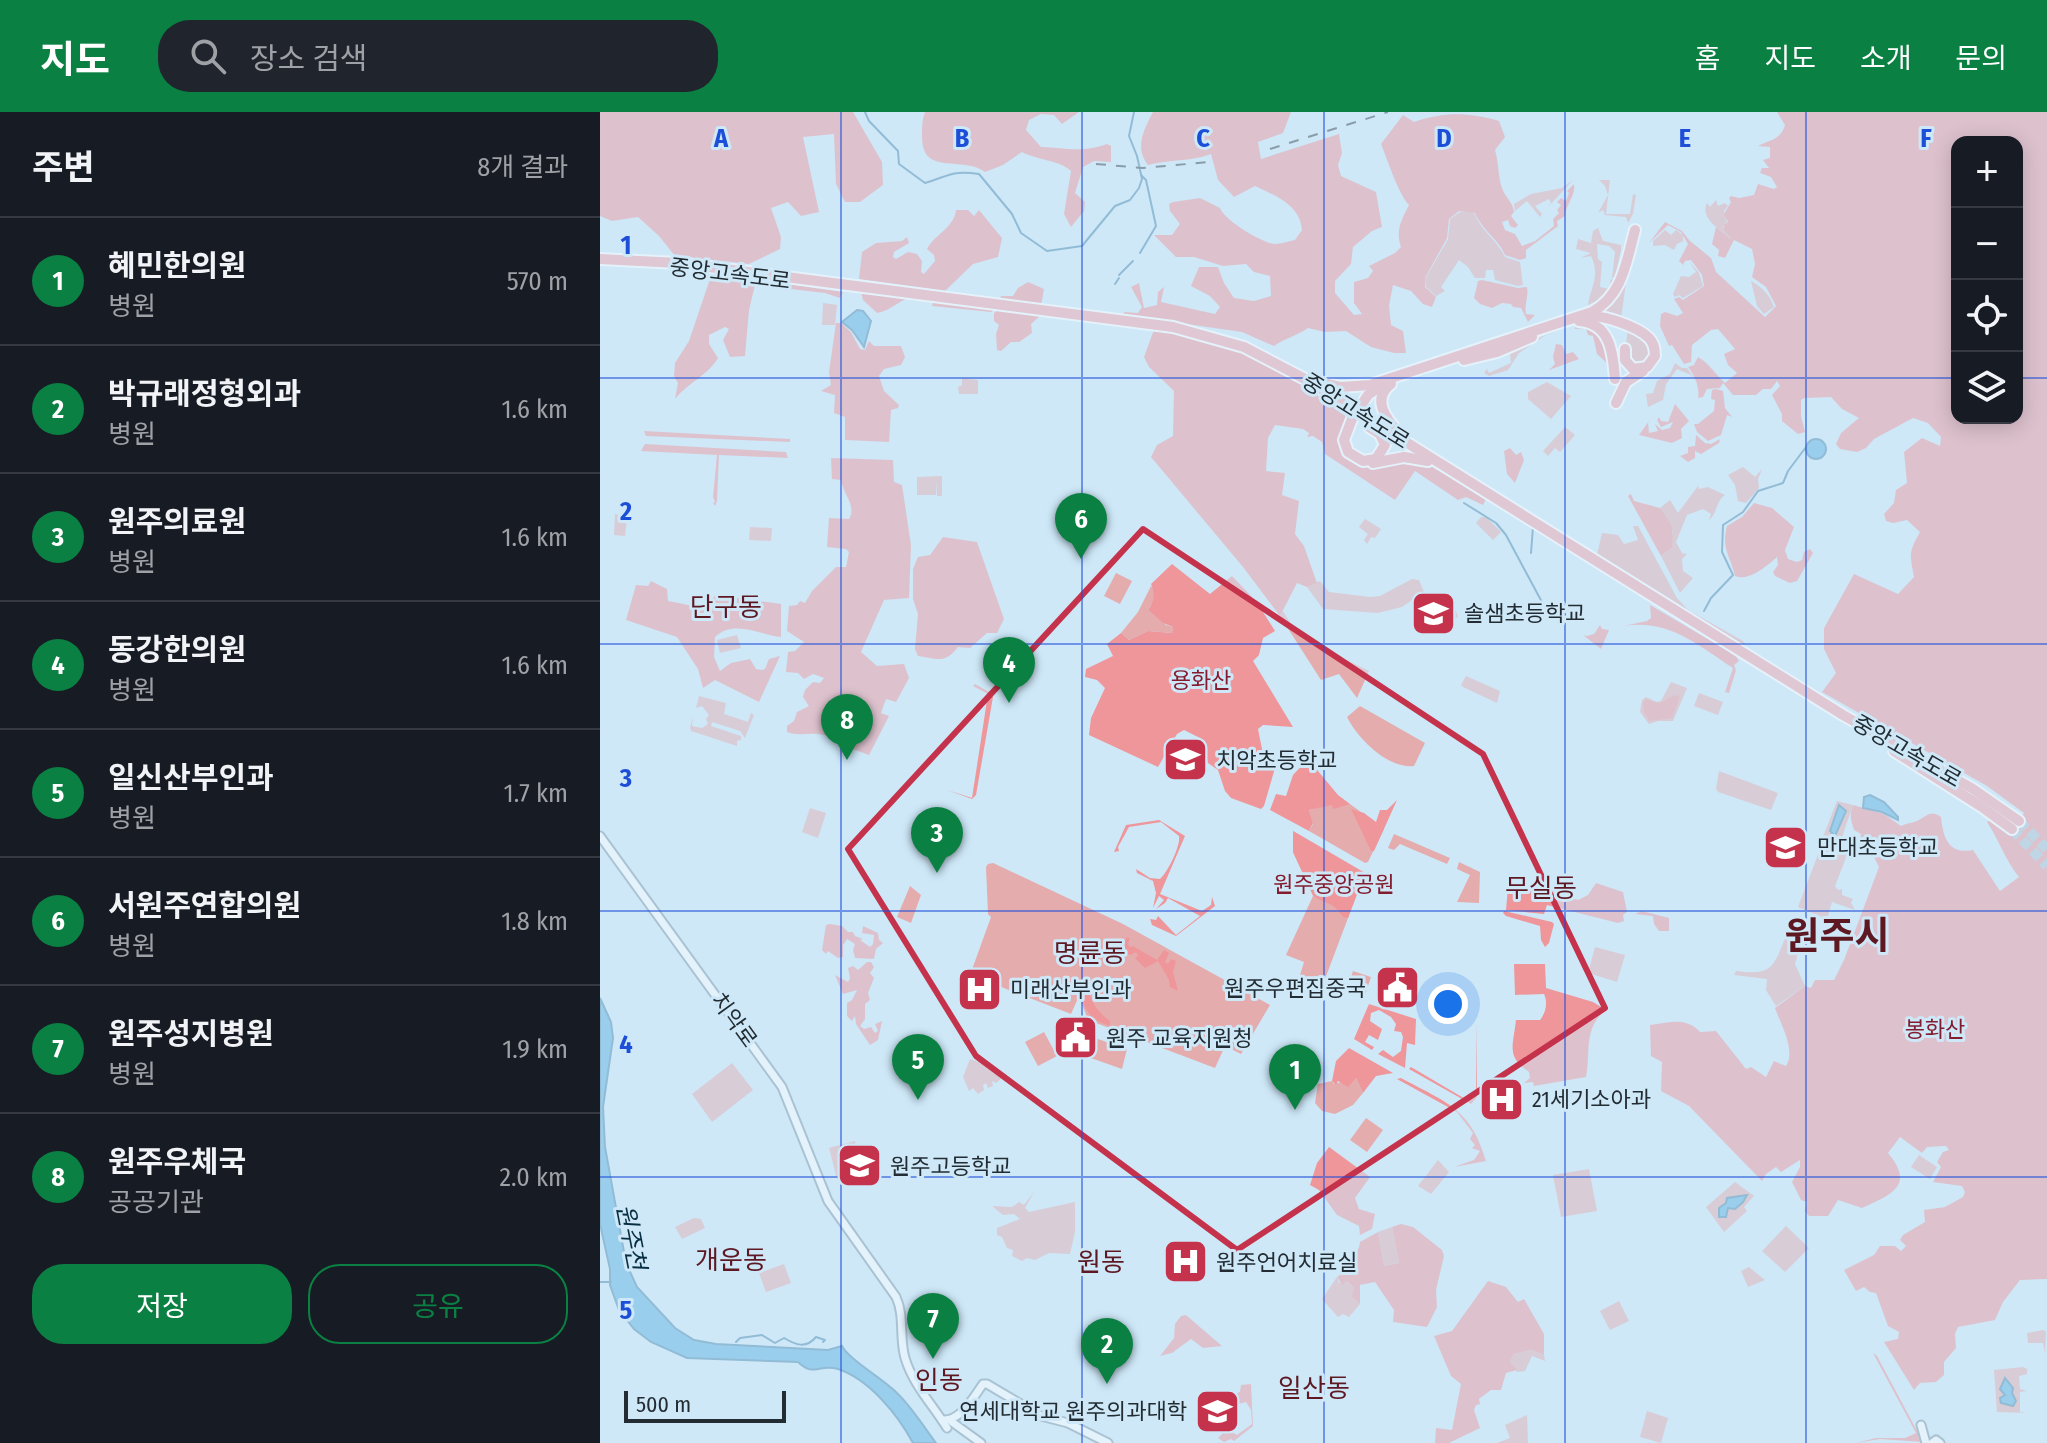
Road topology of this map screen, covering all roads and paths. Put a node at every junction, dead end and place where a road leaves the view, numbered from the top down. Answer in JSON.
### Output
{"nodes":[{"id":1,"x":1635,"y":230,"type":"dead end"},
{"id":2,"x":600,"y":261,"type":"edge"},
{"id":3,"x":1036,"y":311,"type":"junction"},
{"id":4,"x":1570,"y":321,"type":"junction"},
{"id":5,"x":1631,"y":327,"type":"junction"},
{"id":6,"x":1625,"y":349,"type":"dead end"},
{"id":7,"x":1289,"y":370,"type":"junction"},
{"id":8,"x":1407,"y":375,"type":"junction"},
{"id":9,"x":1615,"y":379,"type":"dead end"},
{"id":10,"x":1385,"y":381,"type":"junction"},
{"id":11,"x":1616,"y":403,"type":"dead end"},
{"id":12,"x":1358,"y":407,"type":"junction"},
{"id":13,"x":1349,"y":416,"type":"junction"},
{"id":14,"x":1423,"y":453,"type":"junction"},
{"id":15,"x":1437,"y":466,"type":"junction"},
{"id":16,"x":1528,"y":521,"type":"junction"},
{"id":17,"x":2016,"y":825,"type":"tunnel mouth"},
{"id":18,"x":600,"y":836,"type":"edge"},
{"id":19,"x":841,"y":1221,"type":"junction"},
{"id":20,"x":882,"y":1260,"type":"dead end"},
{"id":21,"x":875,"y":1266,"type":"junction"},
{"id":22,"x":908,"y":1375,"type":"junction"},
{"id":23,"x":918,"y":1387,"type":"junction"},
{"id":24,"x":942,"y":1420,"type":"junction"},
{"id":25,"x":951,"y":1424,"type":"junction"},
{"id":26,"x":1921,"y":1425,"type":"dead end"},
{"id":27,"x":981,"y":1443,"type":"edge"},
{"id":28,"x":1108,"y":1443,"type":"edge"},
{"id":29,"x":1926,"y":1443,"type":"edge"},
{"id":30,"x":1932,"y":1443,"type":"edge"},
{"id":31,"x":1939,"y":1443,"type":"edge"}],
"edges":[{"from":1,"to":4,"type":"highway"},
{"from":2,"to":3,"type":"highway","name":"중앙고속도로"},
{"from":3,"to":7,"type":"highway","name":"중앙고속도로"},
{"from":3,"to":13,"type":"highway","name":"중앙고속도로"},
{"from":4,"to":5,"type":"highway"},
{"from":4,"to":8,"type":"highway"},
{"from":4,"to":9,"type":"highway"},
{"from":5,"to":6,"type":"highway"},
{"from":5,"to":11,"type":"highway"},
{"from":7,"to":10,"type":"highway"},
{"from":7,"to":14,"type":"highway","name":"중앙고속도로"},
{"from":8,"to":10,"type":"highway"},
{"from":8,"to":12,"type":"highway"},
{"from":8,"to":14,"type":"highway"},
{"from":10,"to":12,"type":"highway"},
{"from":12,"to":13,"type":"highway","bridge":true},
{"from":13,"to":13,"type":"highway"},
{"from":13,"to":15,"type":"highway","name":"중앙고속도로"},
{"from":13,"to":15,"type":"highway"},
{"from":14,"to":16,"type":"highway","name":"중앙고속도로"},
{"from":15,"to":16,"type":"highway","name":"중앙고속도로"},
{"from":16,"to":17,"type":"highway","name":"중앙고속도로"},
{"from":18,"to":19,"type":"main road","name":"치악로"},
{"from":19,"to":21,"type":"main road","name":"치악로"},
{"from":19,"to":22,"type":"main road","name":"치악로"},
{"from":20,"to":21,"type":"main road"},
{"from":21,"to":23,"type":"main road","name":"치악로"},
{"from":22,"to":23,"type":"main road"},
{"from":22,"to":25,"type":"main road","name":"치악로"},
{"from":23,"to":24,"type":"main road","name":"치악로"},
{"from":24,"to":25,"type":"main road","name":"치악로"},
{"from":24,"to":25,"type":"main road"},
{"from":25,"to":27,"type":"main road"},
{"from":25,"to":28,"type":"main road"},
{"from":26,"to":29,"type":"main road"},
{"from":30,"to":31,"type":"main road"}]}
